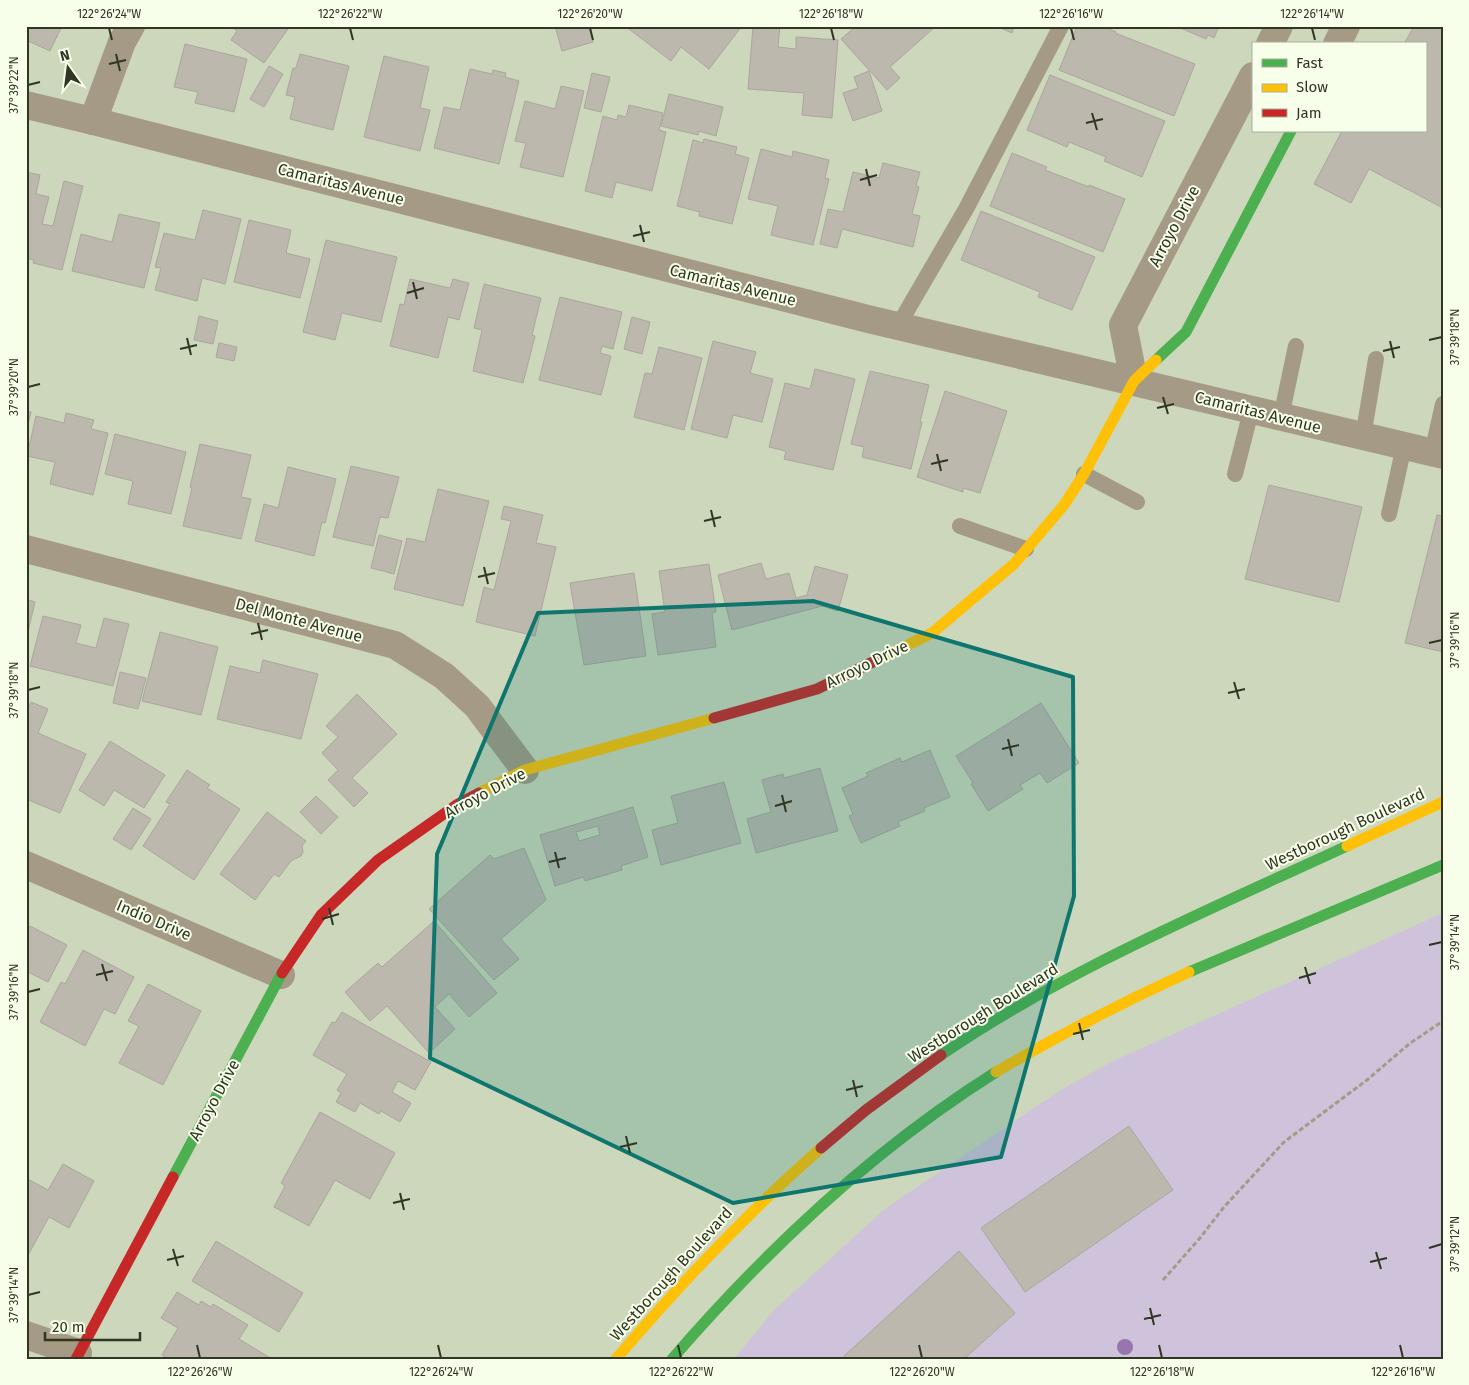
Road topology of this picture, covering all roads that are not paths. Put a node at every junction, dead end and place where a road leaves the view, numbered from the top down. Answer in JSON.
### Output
{"nodes":[{"id":1,"x":131,"y":26,"type":"edge"},
{"id":2,"x":1061,"y":26,"type":"edge"},
{"id":3,"x":1279,"y":26,"type":"edge"},
{"id":4,"x":1346,"y":26,"type":"edge"},
{"id":5,"x":1271,"y":42,"type":"edge"},
{"id":6,"x":1338,"y":42,"type":"edge"},
{"id":7,"x":1252,"y":78,"type":"edge"},
{"id":8,"x":26,"y":105,"type":"edge"},
{"id":9,"x":93,"y":121,"type":"junction"},
{"id":10,"x":1290,"y":132,"type":"edge"},
{"id":11,"x":898,"y":326,"type":"junction"},
{"id":12,"x":1296,"y":346,"type":"dead end"},
{"id":13,"x":1376,"y":359,"type":"dead end"},
{"id":14,"x":1134,"y":381,"type":"junction"},
{"id":15,"x":1443,"y":404,"type":"edge"},
{"id":16,"x":1251,"y":410,"type":"junction"},
{"id":17,"x":1281,"y":417,"type":"junction"},
{"id":18,"x":1363,"y":437,"type":"junction"},
{"id":19,"x":1404,"y":446,"type":"junction"},
{"id":20,"x":1437,"y":454,"type":"edge"},
{"id":21,"x":1084,"y":474,"type":"junction"},
{"id":22,"x":1235,"y":474,"type":"dead end"},
{"id":23,"x":1138,"y":502,"type":"dead end"},
{"id":24,"x":1389,"y":514,"type":"dead end"},
{"id":25,"x":960,"y":526,"type":"dead end"},
{"id":26,"x":26,"y":549,"type":"edge"},
{"id":27,"x":1026,"y":549,"type":"junction"},
{"id":28,"x":525,"y":770,"type":"junction"},
{"id":29,"x":1443,"y":802,"type":"edge"},
{"id":30,"x":26,"y":865,"type":"edge"},
{"id":31,"x":1443,"y":865,"type":"edge"},
{"id":32,"x":281,"y":975,"type":"junction"},
{"id":33,"x":26,"y":1335,"type":"edge"},
{"id":34,"x":77,"y":1356,"type":"edge"},
{"id":35,"x":616,"y":1359,"type":"edge"},
{"id":36,"x":672,"y":1359,"type":"edge"}],
"edges":[{"from":1,"to":9,"type":"street"},
{"from":2,"to":11,"type":"lane"},
{"from":3,"to":5,"type":"street"},
{"from":4,"to":6,"type":"street"},
{"from":7,"to":14,"type":"street","name":"Arroyo Drive"},
{"from":8,"to":9,"type":"street","name":"Camaritas Avenue"},
{"from":9,"to":11,"type":"street","name":"Camaritas Avenue"},
{"from":10,"to":14,"type":"main road","name":"Arroyo Drive"},
{"from":11,"to":14,"type":"street","name":"Camaritas Avenue"},
{"from":12,"to":17,"type":"lane"},
{"from":13,"to":18,"type":"lane"},
{"from":14,"to":16,"type":"street","name":"Camaritas Avenue"},
{"from":14,"to":21,"type":"main road","name":"Arroyo Drive"},
{"from":15,"to":20,"type":"lane"},
{"from":16,"to":17,"type":"street","name":"Camaritas Avenue"},
{"from":16,"to":22,"type":"lane"},
{"from":17,"to":18,"type":"street","name":"Camaritas Avenue"},
{"from":18,"to":19,"type":"street","name":"Camaritas Avenue"},
{"from":19,"to":20,"type":"street","name":"Camaritas Avenue"},
{"from":19,"to":24,"type":"lane"},
{"from":21,"to":23,"type":"lane"},
{"from":21,"to":27,"type":"main road","name":"Arroyo Drive"},
{"from":25,"to":27,"type":"lane"},
{"from":26,"to":28,"type":"street","name":"Del Monte Avenue"},
{"from":27,"to":28,"type":"main road","name":"Arroyo Drive"},
{"from":28,"to":32,"type":"main road","name":"Arroyo Drive"},
{"from":29,"to":35,"type":"main road","name":"Westborough Boulevard"},
{"from":30,"to":32,"type":"street","name":"Indio Drive"},
{"from":31,"to":36,"type":"main road"},
{"from":32,"to":34,"type":"main road","name":"Arroyo Drive"},
{"from":33,"to":34,"type":"street"}]}
